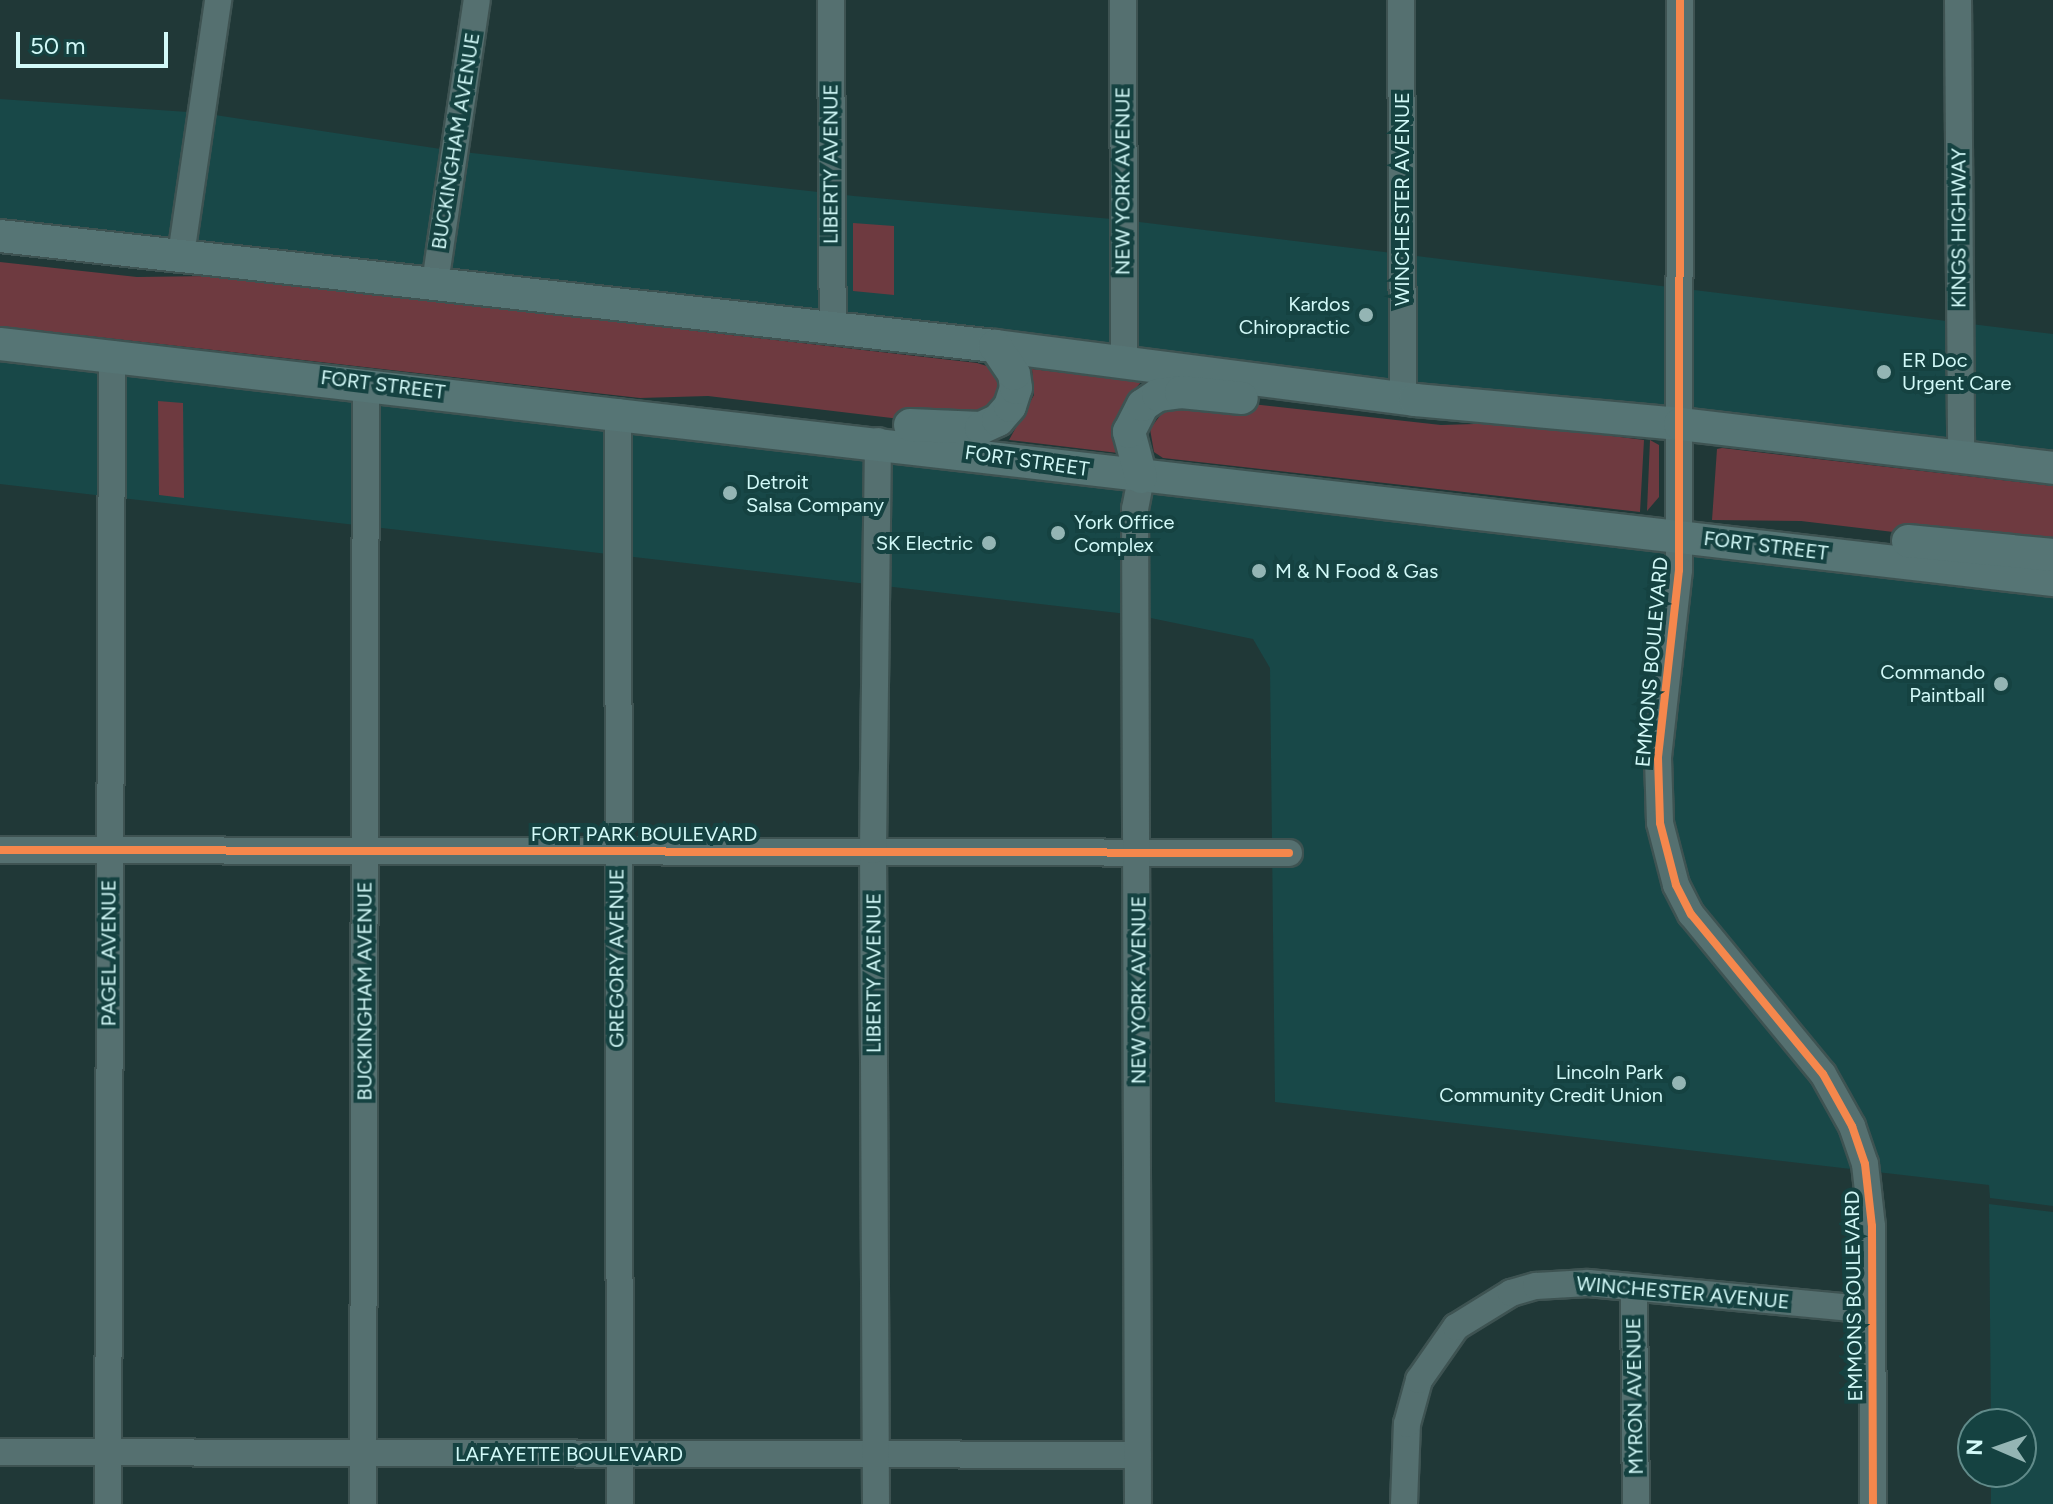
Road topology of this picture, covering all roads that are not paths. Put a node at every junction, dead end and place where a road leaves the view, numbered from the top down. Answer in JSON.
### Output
{"nodes":[{"id":1,"x":218,"y":0,"type":"edge"},
{"id":2,"x":477,"y":0,"type":"edge"},
{"id":3,"x":831,"y":0,"type":"edge"},
{"id":4,"x":1123,"y":0,"type":"edge"},
{"id":5,"x":1401,"y":0,"type":"edge"},
{"id":6,"x":1680,"y":0,"type":"edge"},
{"id":7,"x":1958,"y":0,"type":"edge"},
{"id":8,"x":0,"y":236,"type":"edge"},
{"id":9,"x":137,"y":252,"type":"junction"},
{"id":10,"x":0,"y":255,"type":"edge"},
{"id":11,"x":181,"y":255,"type":"junction"},
{"id":12,"x":435,"y":283,"type":"junction"},
{"id":13,"x":833,"y":328,"type":"junction"},
{"id":14,"x":0,"y":344,"type":"edge"},
{"id":15,"x":995,"y":346,"type":"junction"},
{"id":16,"x":112,"y":354,"type":"junction"},
{"id":17,"x":1124,"y":362,"type":"junction"},
{"id":18,"x":366,"y":383,"type":"junction"},
{"id":19,"x":1409,"y":399,"type":"junction"},
{"id":20,"x":618,"y":412,"type":"junction"},
{"id":21,"x":665,"y":417,"type":"junction"},
{"id":22,"x":1680,"y":424,"type":"junction"},
{"id":23,"x":878,"y":441,"type":"junction"},
{"id":24,"x":1961,"y":457,"type":"junction"},
{"id":25,"x":2053,"y":468,"type":"edge"},
{"id":26,"x":1141,"y":477,"type":"junction"},
{"id":27,"x":1678,"y":535,"type":"junction"},
{"id":28,"x":1811,"y":551,"type":"junction"},
{"id":29,"x":2053,"y":555,"type":"edge"},
{"id":30,"x":2053,"y":580,"type":"edge"},
{"id":31,"x":617,"y":849,"type":"junction"},
{"id":32,"x":0,"y":850,"type":"edge"},
{"id":33,"x":109,"y":850,"type":"junction"},
{"id":34,"x":873,"y":850,"type":"junction"},
{"id":35,"x":365,"y":851,"type":"junction"},
{"id":36,"x":1139,"y":852,"type":"junction"},
{"id":37,"x":1289,"y":853,"type":"dead end"},
{"id":38,"x":1634,"y":1289,"type":"junction"},
{"id":39,"x":1871,"y":1310,"type":"junction"},
{"id":40,"x":0,"y":1452,"type":"edge"},
{"id":41,"x":108,"y":1452,"type":"junction"},
{"id":42,"x":364,"y":1453,"type":"junction"},
{"id":43,"x":620,"y":1454,"type":"junction"},
{"id":44,"x":876,"y":1455,"type":"junction"},
{"id":45,"x":1138,"y":1455,"type":"junction"},
{"id":46,"x":108,"y":1504,"type":"edge"},
{"id":47,"x":363,"y":1504,"type":"edge"},
{"id":48,"x":620,"y":1504,"type":"edge"},
{"id":49,"x":876,"y":1504,"type":"edge"},
{"id":50,"x":1138,"y":1504,"type":"edge"},
{"id":51,"x":1404,"y":1504,"type":"edge"},
{"id":52,"x":1636,"y":1504,"type":"edge"},
{"id":53,"x":1873,"y":1504,"type":"edge"}],
"edges":[{"from":1,"to":11,"type":"street"},
{"from":2,"to":12,"type":"street","name":"BUCKINGHAM AVENUE"},
{"from":3,"to":13,"type":"street","name":"LIBERTY AVENUE"},
{"from":4,"to":17,"type":"street","name":"NEW YORK AVENUE"},
{"from":5,"to":19,"type":"street","name":"WINCHESTER AVENUE"},
{"from":6,"to":22,"type":"street","name":"EMMONS BOULEVARD"},
{"from":7,"to":24,"type":"street","name":"KINGS HIGHWAY"},
{"from":8,"to":9,"type":"main road"},
{"from":9,"to":10,"type":"main road"},
{"from":9,"to":11,"type":"main road"},
{"from":11,"to":12,"type":"main road"},
{"from":12,"to":13,"type":"main road"},
{"from":13,"to":15,"type":"main road"},
{"from":14,"to":16,"type":"main road","name":"FORT STREET"},
{"from":15,"to":17,"type":"main road"},
{"from":15,"to":21,"type":"main road"},
{"from":16,"to":18,"type":"main road","name":"FORT STREET"},
{"from":16,"to":33,"type":"street","name":"PAGEL AVENUE"},
{"from":17,"to":19,"type":"main road"},
{"from":18,"to":20,"type":"main road","name":"FORT STREET"},
{"from":18,"to":35,"type":"street","name":"BUCKINGHAM AVENUE"},
{"from":19,"to":22,"type":"main road"},
{"from":19,"to":26,"type":"main road"},
{"from":20,"to":21,"type":"main road","name":"FORT STREET"},
{"from":20,"to":31,"type":"street","name":"GREGORY AVENUE"},
{"from":21,"to":23,"type":"main road","name":"FORT STREET"},
{"from":22,"to":24,"type":"main road"},
{"from":22,"to":27,"type":"street","name":"EMMONS BOULEVARD"},
{"from":23,"to":26,"type":"main road","name":"FORT STREET"},
{"from":23,"to":34,"type":"street","name":"LIBERTY AVENUE"},
{"from":24,"to":25,"type":"main road"},
{"from":26,"to":27,"type":"main road","name":"FORT STREET"},
{"from":26,"to":36,"type":"street","name":"NEW YORK AVENUE"},
{"from":27,"to":28,"type":"main road","name":"FORT STREET"},
{"from":27,"to":39,"type":"street","name":"EMMONS BOULEVARD"},
{"from":28,"to":29,"type":"main road"},
{"from":28,"to":30,"type":"main road","name":"FORT STREET"},
{"from":31,"to":34,"type":"street","name":"FORT PARK BOULEVARD"},
{"from":31,"to":35,"type":"street","name":"FORT PARK BOULEVARD"},
{"from":31,"to":43,"type":"street","name":"GREGORY AVENUE"},
{"from":32,"to":33,"type":"street","name":"FORT PARK BOULEVARD"},
{"from":33,"to":35,"type":"street","name":"FORT PARK BOULEVARD"},
{"from":33,"to":41,"type":"street","name":"PAGEL AVENUE"},
{"from":34,"to":36,"type":"street","name":"FORT PARK BOULEVARD"},
{"from":34,"to":44,"type":"street","name":"LIBERTY AVENUE"},
{"from":35,"to":42,"type":"street","name":"BUCKINGHAM AVENUE"},
{"from":36,"to":37,"type":"street","name":"FORT PARK BOULEVARD"},
{"from":36,"to":45,"type":"street","name":"NEW YORK AVENUE"},
{"from":38,"to":39,"type":"street","name":"WINCHESTER AVENUE"},
{"from":38,"to":51,"type":"street","name":"WINCHESTER AVENUE"},
{"from":38,"to":52,"type":"street","name":"MYRON AVENUE"},
{"from":39,"to":53,"type":"street","name":"EMMONS BOULEVARD"},
{"from":40,"to":41,"type":"street","name":"LAFAYETTE BOULEVARD"},
{"from":41,"to":42,"type":"street","name":"LAFAYETTE BOULEVARD"},
{"from":41,"to":46,"type":"street","name":"PAGEL AVENUE"},
{"from":42,"to":43,"type":"street","name":"LAFAYETTE BOULEVARD"},
{"from":42,"to":47,"type":"street","name":"BUCKINGHAM AVENUE"},
{"from":43,"to":44,"type":"street","name":"LAFAYETTE BOULEVARD"},
{"from":43,"to":48,"type":"street","name":"GREGORY AVENUE"},
{"from":44,"to":45,"type":"street","name":"LAFAYETTE BOULEVARD"},
{"from":44,"to":49,"type":"street","name":"LIBERTY AVENUE"},
{"from":45,"to":50,"type":"street","name":"NEW YORK AVENUE"}]}
